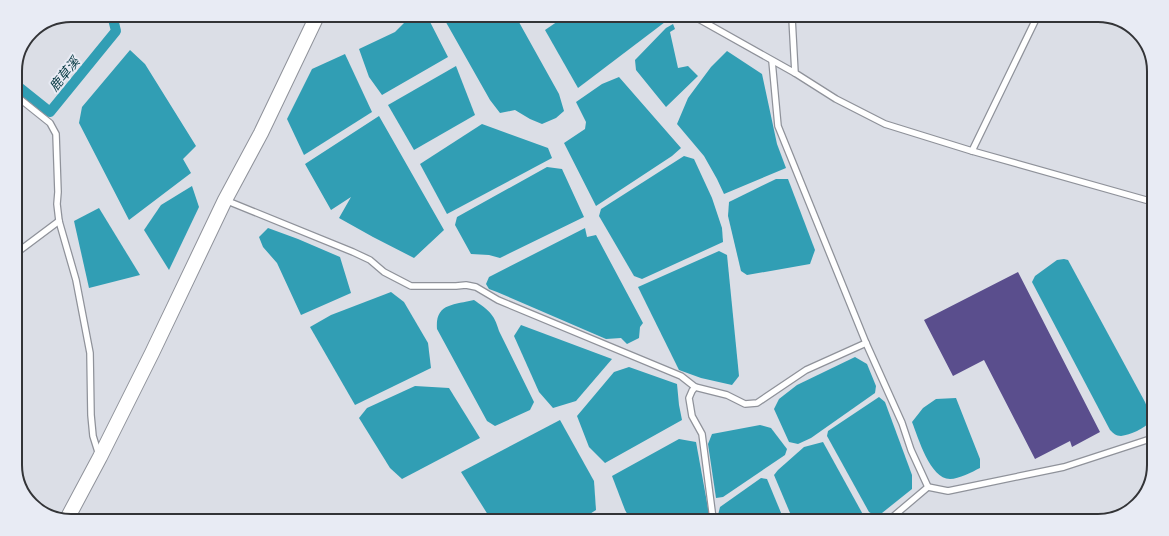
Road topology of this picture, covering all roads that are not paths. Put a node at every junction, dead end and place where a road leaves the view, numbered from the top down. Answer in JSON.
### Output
{"nodes":[{"id":1,"x":314,"y":22,"type":"edge"},
{"id":2,"x":704,"y":22,"type":"edge"},
{"id":3,"x":792,"y":22,"type":"edge"},
{"id":4,"x":1035,"y":22,"type":"edge"},
{"id":5,"x":772,"y":61,"type":"junction"},
{"id":6,"x":795,"y":73,"type":"junction"},
{"id":7,"x":22,"y":101,"type":"edge"},
{"id":8,"x":972,"y":151,"type":"junction"},
{"id":9,"x":225,"y":200,"type":"junction"},
{"id":10,"x":1147,"y":201,"type":"edge"},
{"id":11,"x":59,"y":221,"type":"junction"},
{"id":12,"x":22,"y":249,"type":"edge"},
{"id":13,"x":866,"y":342,"type":"junction"},
{"id":14,"x":695,"y":386,"type":"junction"},
{"id":15,"x":1147,"y":440,"type":"edge"},
{"id":16,"x":100,"y":457,"type":"junction"},
{"id":17,"x":928,"y":487,"type":"junction"},
{"id":18,"x":70,"y":514,"type":"edge"},
{"id":19,"x":712,"y":514,"type":"edge"},
{"id":20,"x":896,"y":514,"type":"edge"}],
"edges":[{"from":1,"to":9,"type":"street"},
{"from":2,"to":5,"type":"lane"},
{"from":3,"to":6,"type":"lane"},
{"from":4,"to":8,"type":"lane"},
{"from":5,"to":6,"type":"lane"},
{"from":5,"to":13,"type":"lane"},
{"from":6,"to":8,"type":"lane"},
{"from":7,"to":11,"type":"lane"},
{"from":8,"to":10,"type":"lane"},
{"from":9,"to":14,"type":"lane"},
{"from":9,"to":16,"type":"street"},
{"from":11,"to":12,"type":"lane"},
{"from":11,"to":16,"type":"lane"},
{"from":13,"to":14,"type":"lane"},
{"from":13,"to":17,"type":"lane"},
{"from":14,"to":19,"type":"lane"},
{"from":15,"to":17,"type":"lane"},
{"from":16,"to":18,"type":"street"},
{"from":17,"to":20,"type":"lane"}]}
